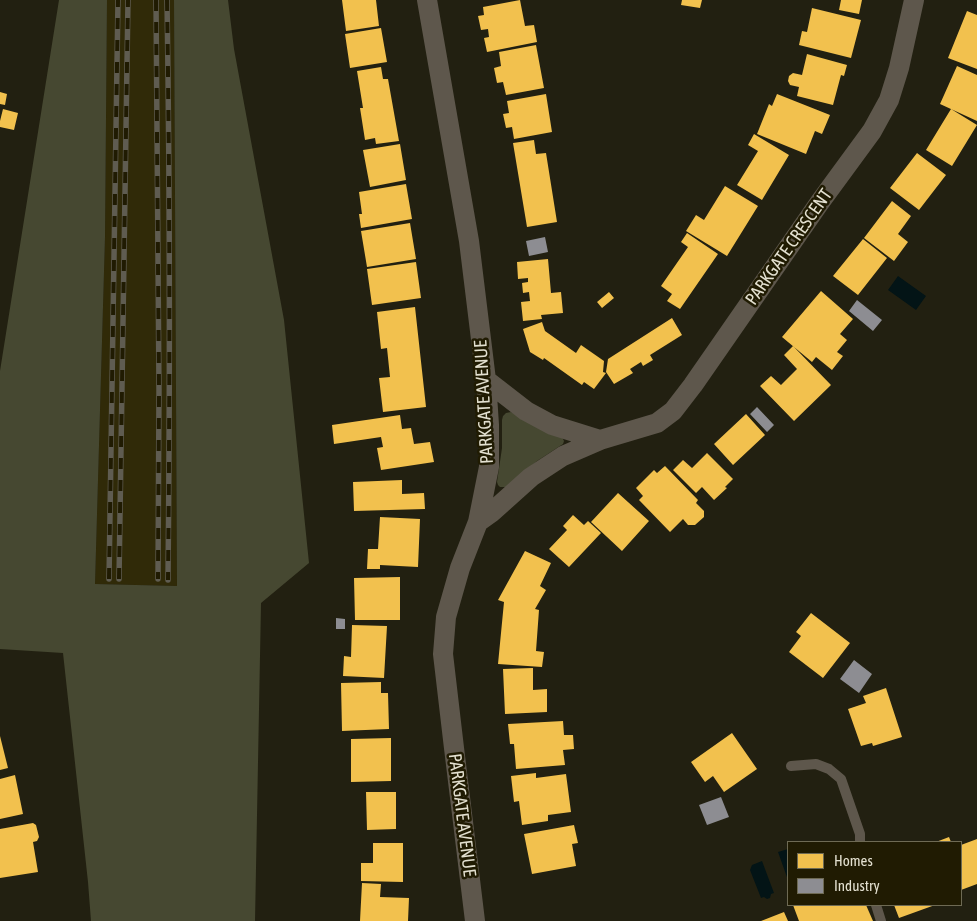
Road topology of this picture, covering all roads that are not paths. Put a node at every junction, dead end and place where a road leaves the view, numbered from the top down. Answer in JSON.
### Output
{"nodes":[{"id":1,"x":427,"y":0,"type":"edge"},
{"id":2,"x":914,"y":0,"type":"edge"},
{"id":3,"x":486,"y":380,"type":"junction"},
{"id":4,"x":600,"y":440,"type":"junction"},
{"id":5,"x":478,"y":522,"type":"junction"},
{"id":6,"x":791,"y":766,"type":"dead end"},
{"id":7,"x":860,"y":841,"type":"edge"},
{"id":8,"x":876,"y":906,"type":"edge"},
{"id":9,"x":475,"y":921,"type":"edge"},
{"id":10,"x":881,"y":921,"type":"edge"}],
"edges":[{"from":1,"to":3,"type":"street","name":"PARKGATE AVENUE"},
{"from":2,"to":4,"type":"street","name":"PARKGATE CRESCENT"},
{"from":3,"to":4,"type":"street"},
{"from":3,"to":5,"type":"street","name":"PARKGATE AVENUE"},
{"from":4,"to":5,"type":"street","name":"PARKGATE CRESCENT"},
{"from":5,"to":9,"type":"street","name":"PARKGATE AVENUE"},
{"from":6,"to":7,"type":"lane"},
{"from":8,"to":10,"type":"lane"}]}
